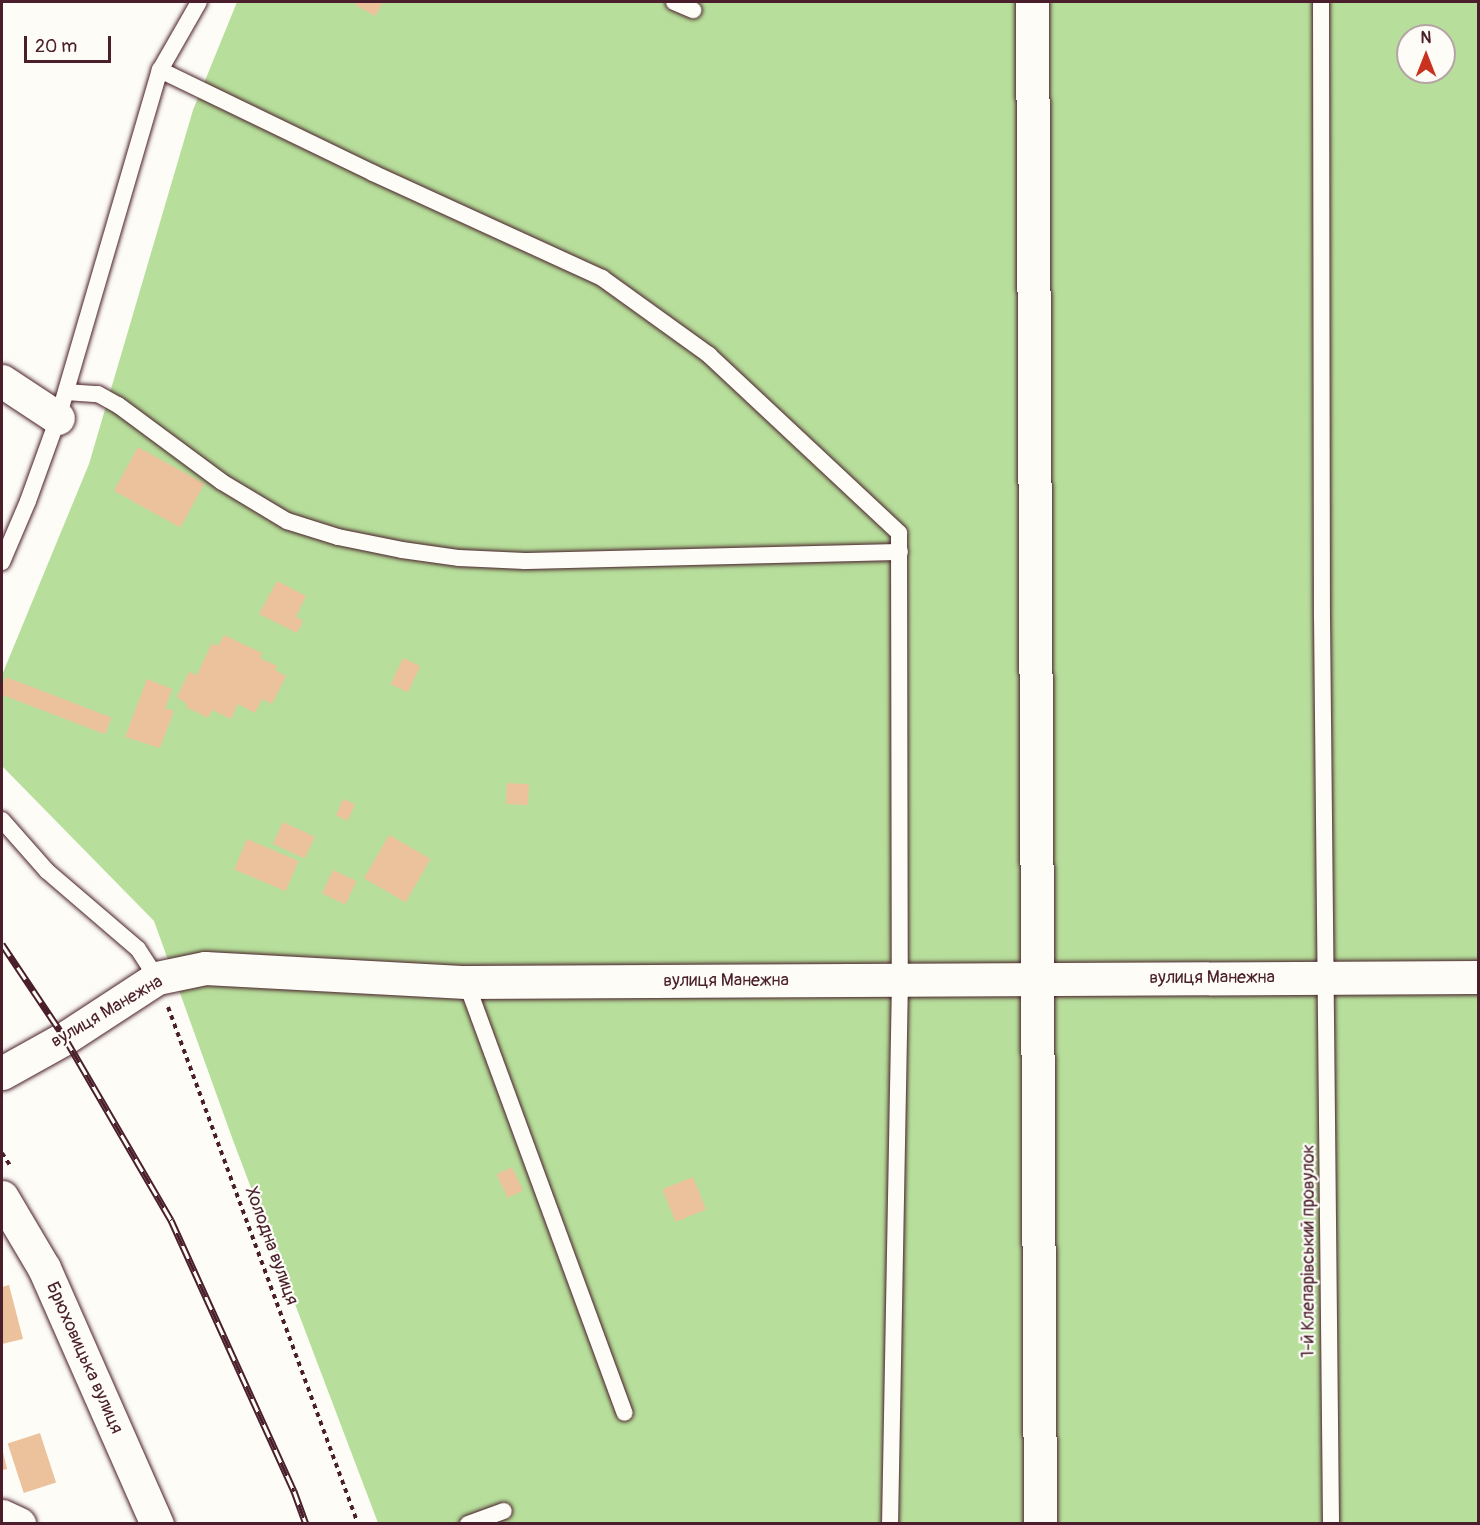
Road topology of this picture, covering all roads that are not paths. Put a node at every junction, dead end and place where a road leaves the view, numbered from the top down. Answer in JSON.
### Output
{"nodes":[{"id":1,"x":199,"y":2,"type":"edge"},
{"id":2,"x":674,"y":2,"type":"edge"},
{"id":3,"x":1032,"y":2,"type":"edge"},
{"id":4,"x":1322,"y":2,"type":"edge"},
{"id":5,"x":693,"y":10,"type":"dead end"},
{"id":6,"x":160,"y":70,"type":"junction"},
{"id":7,"x":2,"y":381,"type":"edge"},
{"id":8,"x":62,"y":405,"type":"junction"},
{"id":9,"x":900,"y":552,"type":"junction"},
{"id":10,"x":2,"y":562,"type":"edge"},
{"id":11,"x":2,"y":820,"type":"edge"},
{"id":12,"x":1479,"y":977,"type":"edge"},
{"id":13,"x":157,"y":978,"type":"junction"},
{"id":14,"x":1326,"y":978,"type":"junction"},
{"id":15,"x":1037,"y":979,"type":"junction"},
{"id":16,"x":900,"y":980,"type":"junction"},
{"id":17,"x":466,"y":982,"type":"junction"},
{"id":18,"x":2,"y":1073,"type":"edge"},
{"id":19,"x":2,"y":1197,"type":"edge"},
{"id":20,"x":625,"y":1413,"type":"dead end"},
{"id":21,"x":504,"y":1510,"type":"dead end"},
{"id":22,"x":2,"y":1516,"type":"edge"},
{"id":23,"x":19,"y":1524,"type":"edge"},
{"id":24,"x":157,"y":1524,"type":"edge"},
{"id":25,"x":468,"y":1524,"type":"edge"},
{"id":26,"x":890,"y":1524,"type":"edge"},
{"id":27,"x":1040,"y":1524,"type":"edge"},
{"id":28,"x":1331,"y":1524,"type":"edge"}],
"edges":[{"from":1,"to":6,"type":"lane"},
{"from":2,"to":5,"type":"lane"},
{"from":3,"to":15,"type":"street"},
{"from":4,"to":14,"type":"lane","name":"1-й Клепарівський провулок"},
{"from":6,"to":8,"type":"lane"},
{"from":6,"to":9,"type":"lane"},
{"from":7,"to":8,"type":"street"},
{"from":8,"to":9,"type":"lane"},
{"from":8,"to":10,"type":"lane"},
{"from":9,"to":16,"type":"lane"},
{"from":11,"to":13,"type":"lane"},
{"from":12,"to":14,"type":"street","name":"вулиця Манежна"},
{"from":13,"to":17,"type":"street","name":"вулиця Манежна"},
{"from":13,"to":18,"type":"street","name":"вулиця Манежна"},
{"from":14,"to":15,"type":"street","name":"вулиця Манежна"},
{"from":14,"to":28,"type":"lane","name":"1-й Клепарівський провулок"},
{"from":15,"to":16,"type":"street","name":"вулиця Манежна"},
{"from":15,"to":27,"type":"street"},
{"from":16,"to":17,"type":"street","name":"вулиця Манежна"},
{"from":16,"to":26,"type":"lane"},
{"from":17,"to":20,"type":"lane"},
{"from":19,"to":24,"type":"street","name":"Брюховицька вулиця"},
{"from":21,"to":25,"type":"lane"},
{"from":22,"to":23,"type":"street"}]}
